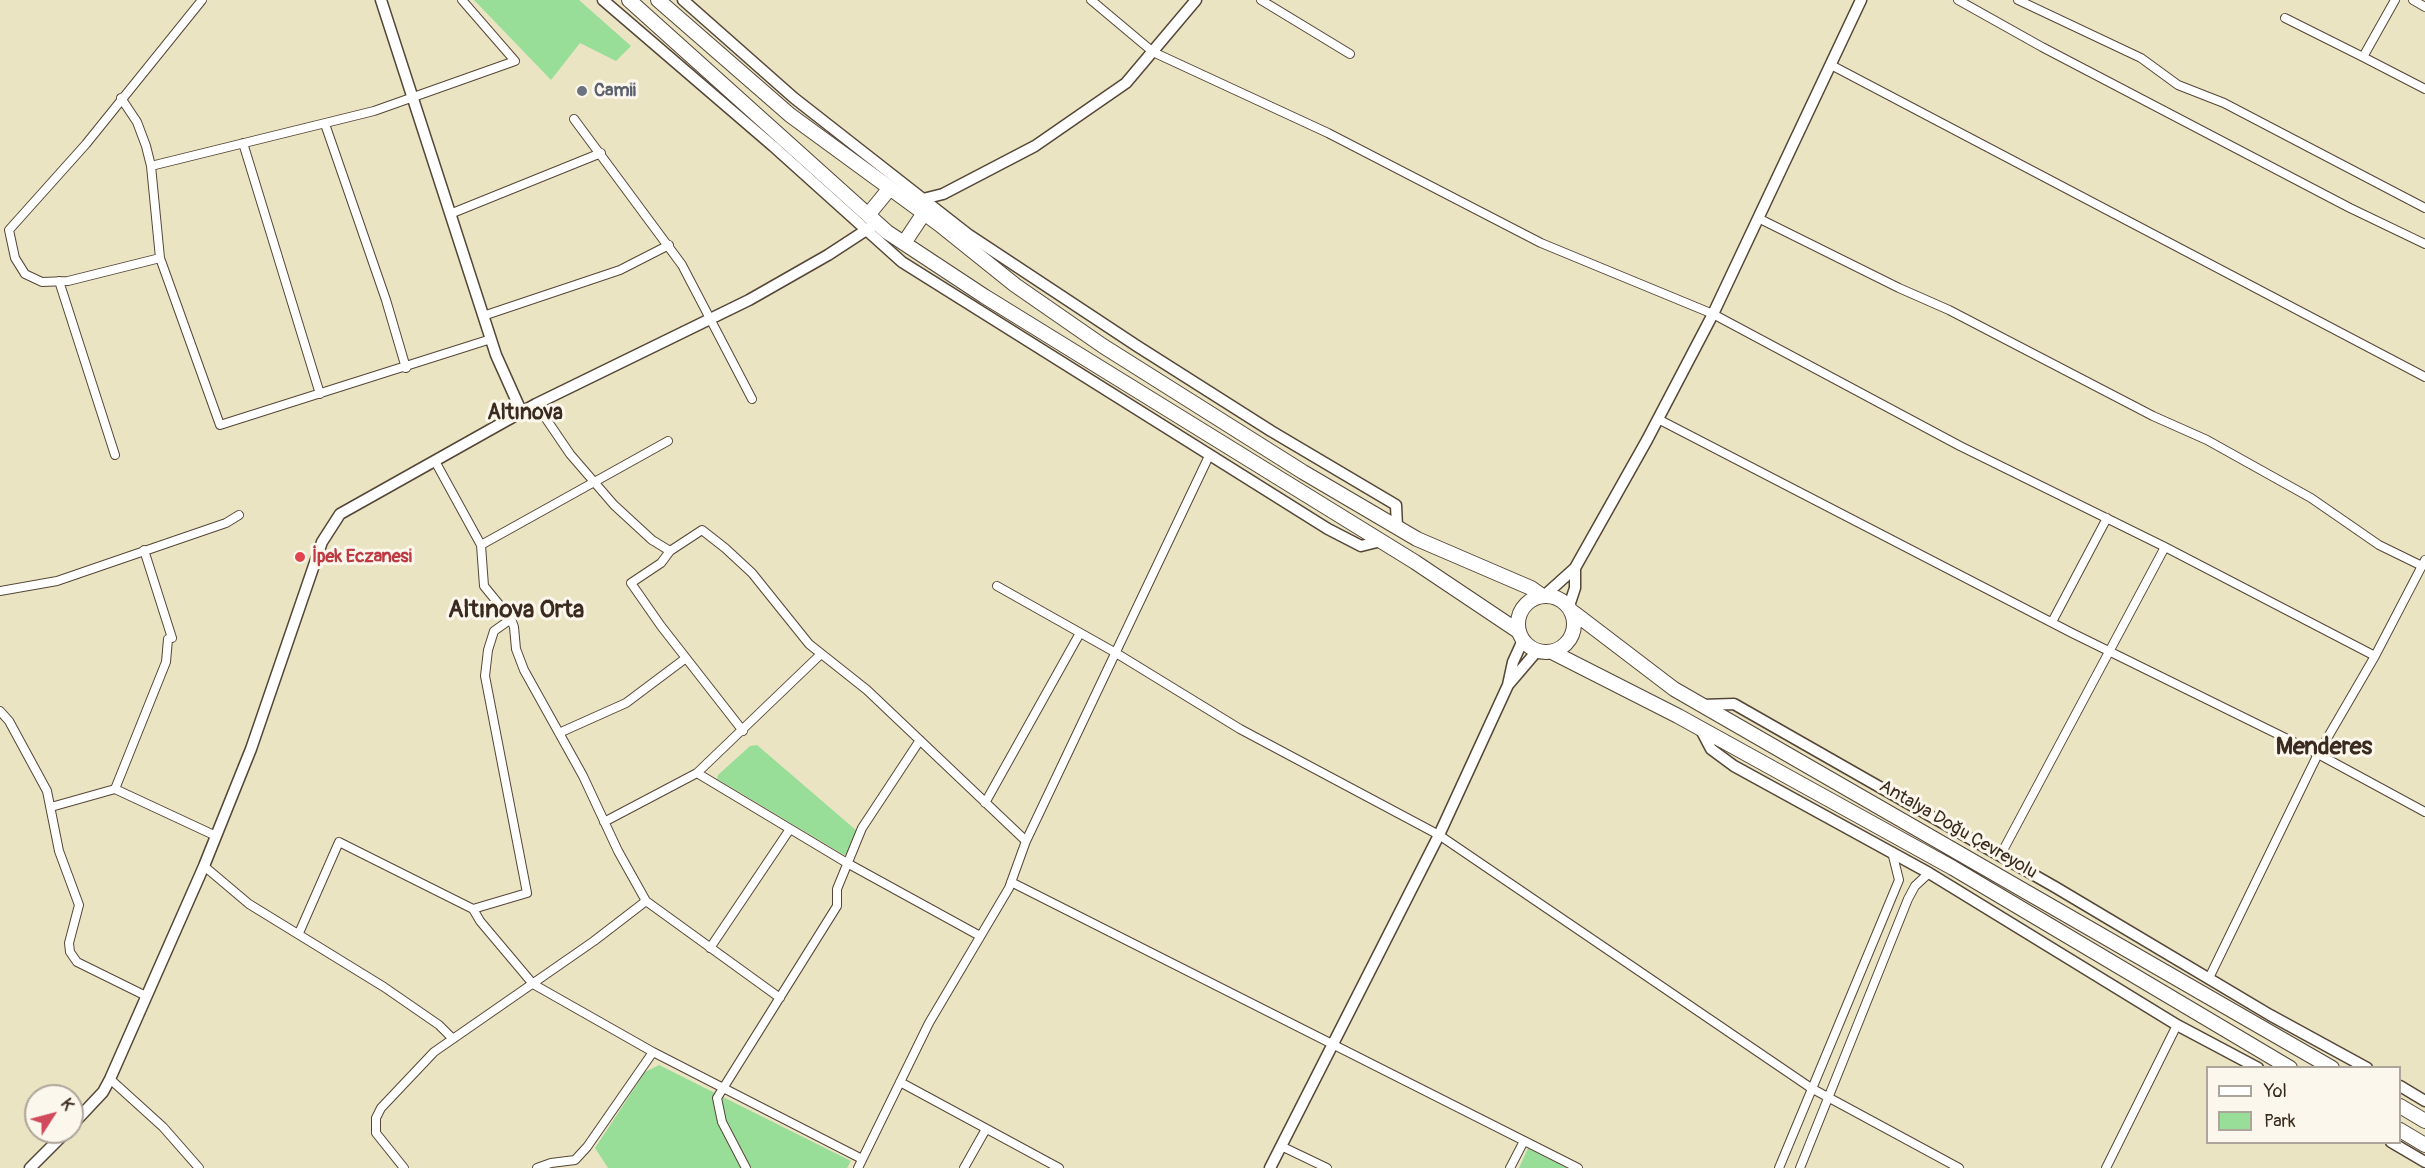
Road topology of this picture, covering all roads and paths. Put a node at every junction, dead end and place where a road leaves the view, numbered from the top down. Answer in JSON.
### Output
{"nodes":[{"id":1,"x":202,"y":0,"type":"edge"},
{"id":2,"x":381,"y":0,"type":"edge"},
{"id":3,"x":462,"y":0,"type":"edge"},
{"id":4,"x":603,"y":0,"type":"edge"},
{"id":5,"x":629,"y":0,"type":"edge"},
{"id":6,"x":658,"y":0,"type":"edge"},
{"id":7,"x":683,"y":0,"type":"edge"},
{"id":8,"x":1091,"y":0,"type":"edge"},
{"id":9,"x":1196,"y":0,"type":"edge"},
{"id":10,"x":1261,"y":0,"type":"edge"},
{"id":11,"x":1861,"y":0,"type":"edge"},
{"id":12,"x":1958,"y":0,"type":"edge"},
{"id":13,"x":2019,"y":0,"type":"edge"},
{"id":14,"x":2395,"y":0,"type":"edge"},
{"id":15,"x":2413,"y":0,"type":"edge"},
{"id":16,"x":2425,"y":7,"type":"edge"},
{"id":17,"x":2285,"y":18,"type":"dead end"},
{"id":18,"x":1153,"y":52,"type":"junction"},
{"id":19,"x":1350,"y":54,"type":"dead end"},
{"id":20,"x":2363,"y":57,"type":"junction"},
{"id":21,"x":1831,"y":65,"type":"junction"},
{"id":22,"x":2425,"y":89,"type":"edge"},
{"id":23,"x":121,"y":98,"type":"junction"},
{"id":24,"x":413,"y":99,"type":"junction"},
{"id":25,"x":574,"y":119,"type":"dead end"},
{"id":26,"x":326,"y":124,"type":"junction"},
{"id":27,"x":243,"y":143,"type":"junction"},
{"id":28,"x":601,"y":153,"type":"junction"},
{"id":29,"x":152,"y":166,"type":"junction"},
{"id":30,"x":890,"y":188,"type":"junction"},
{"id":31,"x":924,"y":198,"type":"junction"},
{"id":32,"x":910,"y":202,"type":"junction"},
{"id":33,"x":2425,"y":208,"type":"edge"},
{"id":34,"x":924,"y":213,"type":"junction"},
{"id":35,"x":450,"y":214,"type":"junction"},
{"id":36,"x":1758,"y":218,"type":"junction"},
{"id":37,"x":872,"y":219,"type":"junction"},
{"id":38,"x":864,"y":230,"type":"junction"},
{"id":39,"x":904,"y":243,"type":"junction"},
{"id":40,"x":2425,"y":244,"type":"edge"},
{"id":41,"x":669,"y":245,"type":"junction"},
{"id":42,"x":160,"y":258,"type":"junction"},
{"id":43,"x":59,"y":281,"type":"junction"},
{"id":44,"x":1713,"y":314,"type":"junction"},
{"id":45,"x":483,"y":316,"type":"junction"},
{"id":46,"x":710,"y":319,"type":"junction"},
{"id":47,"x":491,"y":339,"type":"junction"},
{"id":48,"x":406,"y":368,"type":"junction"},
{"id":49,"x":2425,"y":378,"type":"edge"},
{"id":50,"x":320,"y":394,"type":"junction"},
{"id":51,"x":752,"y":399,"type":"dead end"},
{"id":52,"x":536,"y":404,"type":"junction"},
{"id":53,"x":522,"y":413,"type":"junction"},
{"id":54,"x":1658,"y":419,"type":"junction"},
{"id":55,"x":668,"y":441,"type":"dead end"},
{"id":56,"x":116,"y":455,"type":"dead end"},
{"id":57,"x":1209,"y":456,"type":"junction"},
{"id":58,"x":436,"y":463,"type":"junction"},
{"id":59,"x":593,"y":480,"type":"junction"},
{"id":60,"x":239,"y":515,"type":"dead end"},
{"id":61,"x":2107,"y":518,"type":"junction"},
{"id":62,"x":1397,"y":528,"type":"junction"},
{"id":63,"x":1381,"y":541,"type":"junction"},
{"id":64,"x":481,"y":544,"type":"junction"},
{"id":65,"x":2165,"y":547,"type":"junction"},
{"id":66,"x":144,"y":550,"type":"junction"},
{"id":67,"x":670,"y":551,"type":"junction"},
{"id":68,"x":2424,"y":563,"type":"edge"},
{"id":69,"x":1575,"y":568,"type":"junction"},
{"id":70,"x":997,"y":586,"type":"dead end"},
{"id":71,"x":0,"y":591,"type":"edge"},
{"id":72,"x":1543,"y":595,"type":"junction"},
{"id":73,"x":1571,"y":609,"type":"junction"},
{"id":74,"x":511,"y":619,"type":"junction"},
{"id":75,"x":2052,"y":622,"type":"junction"},
{"id":76,"x":1080,"y":633,"type":"junction"},
{"id":77,"x":1520,"y":635,"type":"junction"},
{"id":78,"x":2108,"y":650,"type":"junction"},
{"id":79,"x":1537,"y":651,"type":"junction"},
{"id":80,"x":1552,"y":651,"type":"junction"},
{"id":81,"x":1116,"y":653,"type":"junction"},
{"id":82,"x":821,"y":654,"type":"junction"},
{"id":83,"x":2375,"y":656,"type":"junction"},
{"id":84,"x":686,"y":658,"type":"junction"},
{"id":85,"x":1508,"y":685,"type":"junction"},
{"id":86,"x":1701,"y":705,"type":"junction"},
{"id":87,"x":0,"y":711,"type":"edge"},
{"id":88,"x":1700,"y":728,"type":"junction"},
{"id":89,"x":743,"y":731,"type":"junction"},
{"id":90,"x":559,"y":733,"type":"junction"},
{"id":91,"x":920,"y":740,"type":"junction"},
{"id":92,"x":2318,"y":754,"type":"junction"},
{"id":93,"x":697,"y":773,"type":"junction"},
{"id":94,"x":115,"y":789,"type":"junction"},
{"id":95,"x":985,"y":802,"type":"junction"},
{"id":96,"x":51,"y":807,"type":"junction"},
{"id":97,"x":2425,"y":812,"type":"edge"},
{"id":98,"x":604,"y":822,"type":"junction"},
{"id":99,"x":790,"y":829,"type":"junction"},
{"id":100,"x":1439,"y":835,"type":"junction"},
{"id":101,"x":216,"y":836,"type":"junction"},
{"id":102,"x":1026,"y":841,"type":"junction"},
{"id":103,"x":1892,"y":852,"type":"junction"},
{"id":104,"x":2000,"y":856,"type":"junction"},
{"id":105,"x":847,"y":863,"type":"junction"},
{"id":106,"x":204,"y":866,"type":"junction"},
{"id":107,"x":1929,"y":873,"type":"junction"},
{"id":108,"x":1011,"y":882,"type":"junction"},
{"id":109,"x":646,"y":901,"type":"junction"},
{"id":110,"x":473,"y":909,"type":"junction"},
{"id":111,"x":299,"y":933,"type":"junction"},
{"id":112,"x":980,"y":936,"type":"junction"},
{"id":113,"x":710,"y":948,"type":"junction"},
{"id":114,"x":2209,"y":978,"type":"junction"},
{"id":115,"x":533,"y":984,"type":"junction"},
{"id":116,"x":146,"y":996,"type":"junction"},
{"id":117,"x":780,"y":998,"type":"junction"},
{"id":118,"x":2177,"y":1025,"type":"junction"},
{"id":119,"x":453,"y":1039,"type":"junction"},
{"id":120,"x":1334,"y":1045,"type":"junction"},
{"id":121,"x":653,"y":1052,"type":"junction"},
{"id":122,"x":2254,"y":1066,"type":"edge"},
{"id":123,"x":2287,"y":1066,"type":"edge"},
{"id":124,"x":2329,"y":1066,"type":"edge"},
{"id":125,"x":2363,"y":1066,"type":"edge"},
{"id":126,"x":110,"y":1079,"type":"junction"},
{"id":127,"x":900,"y":1082,"type":"junction"},
{"id":128,"x":2401,"y":1087,"type":"edge"},
{"id":129,"x":725,"y":1088,"type":"junction"},
{"id":130,"x":1811,"y":1088,"type":"junction"},
{"id":131,"x":1828,"y":1097,"type":"junction"},
{"id":132,"x":2425,"y":1101,"type":"edge"},
{"id":133,"x":2401,"y":1107,"type":"edge"},
{"id":134,"x":84,"y":1112,"type":"edge"},
{"id":135,"x":2425,"y":1121,"type":"edge"},
{"id":136,"x":986,"y":1129,"type":"junction"},
{"id":137,"x":2401,"y":1131,"type":"edge"},
{"id":138,"x":1524,"y":1141,"type":"junction"},
{"id":139,"x":54,"y":1144,"type":"edge"},
{"id":140,"x":2393,"y":1144,"type":"edge"},
{"id":141,"x":2425,"y":1145,"type":"edge"},
{"id":142,"x":1281,"y":1146,"type":"junction"},
{"id":143,"x":862,"y":1159,"type":"junction"},
{"id":144,"x":2425,"y":1162,"type":"edge"},
{"id":145,"x":30,"y":1168,"type":"edge"},
{"id":146,"x":199,"y":1168,"type":"edge"},
{"id":147,"x":404,"y":1168,"type":"edge"},
{"id":148,"x":537,"y":1168,"type":"edge"},
{"id":149,"x":746,"y":1168,"type":"edge"},
{"id":150,"x":858,"y":1168,"type":"edge"},
{"id":151,"x":964,"y":1168,"type":"edge"},
{"id":152,"x":1059,"y":1168,"type":"edge"},
{"id":153,"x":1270,"y":1168,"type":"edge"},
{"id":154,"x":1327,"y":1168,"type":"edge"},
{"id":155,"x":1510,"y":1168,"type":"edge"},
{"id":156,"x":1578,"y":1168,"type":"edge"},
{"id":157,"x":1779,"y":1168,"type":"edge"},
{"id":158,"x":1800,"y":1168,"type":"edge"},
{"id":159,"x":1959,"y":1168,"type":"edge"},
{"id":160,"x":2106,"y":1168,"type":"edge"}],
"edges":[{"from":1,"to":23,"type":"street"},
{"from":2,"to":24,"type":"street"},
{"from":3,"to":24,"type":"street"},
{"from":4,"to":38,"type":"street"},
{"from":5,"to":37,"type":"main road"},
{"from":6,"to":30,"type":"main road"},
{"from":7,"to":31,"type":"street"},
{"from":8,"to":18,"type":"street"},
{"from":9,"to":18,"type":"street"},
{"from":10,"to":19,"type":"street"},
{"from":11,"to":21,"type":"street"},
{"from":12,"to":40,"type":"street"},
{"from":13,"to":33,"type":"street"},
{"from":14,"to":20,"type":"street"},
{"from":15,"to":16,"type":"street"},
{"from":17,"to":20,"type":"street"},
{"from":18,"to":31,"type":"street"},
{"from":18,"to":44,"type":"street"},
{"from":20,"to":22,"type":"street"},
{"from":21,"to":36,"type":"street"},
{"from":21,"to":49,"type":"street"},
{"from":23,"to":29,"type":"street"},
{"from":23,"to":43,"type":"street"},
{"from":24,"to":26,"type":"street"},
{"from":24,"to":35,"type":"street"},
{"from":25,"to":28,"type":"street"},
{"from":26,"to":27,"type":"street"},
{"from":26,"to":48,"type":"street"},
{"from":27,"to":29,"type":"street"},
{"from":27,"to":50,"type":"street"},
{"from":28,"to":35,"type":"street"},
{"from":28,"to":41,"type":"street"},
{"from":29,"to":42,"type":"street"},
{"from":30,"to":32,"type":"main road"},
{"from":30,"to":37,"type":"main road"},
{"from":31,"to":32,"type":"street"},
{"from":31,"to":62,"type":"street"},
{"from":32,"to":34,"type":"main road"},
{"from":34,"to":39,"type":"main road"},
{"from":34,"to":62,"type":"main road"},
{"from":35,"to":45,"type":"street"},
{"from":36,"to":44,"type":"street"},
{"from":36,"to":68,"type":"street"},
{"from":37,"to":38,"type":"street"},
{"from":37,"to":39,"type":"main road"},
{"from":38,"to":46,"type":"street"},
{"from":38,"to":57,"type":"street"},
{"from":39,"to":63,"type":"main road"},
{"from":41,"to":45,"type":"street"},
{"from":41,"to":46,"type":"street"},
{"from":42,"to":43,"type":"street"},
{"from":42,"to":50,"type":"street"},
{"from":43,"to":56,"type":"street"},
{"from":44,"to":54,"type":"street"},
{"from":44,"to":61,"type":"street"},
{"from":45,"to":47,"type":"street"},
{"from":46,"to":51,"type":"street"},
{"from":46,"to":52,"type":"street"},
{"from":47,"to":48,"type":"street"},
{"from":47,"to":53,"type":"street"},
{"from":48,"to":50,"type":"street"},
{"from":52,"to":53,"type":"street"},
{"from":52,"to":59,"type":"street"},
{"from":53,"to":58,"type":"street"},
{"from":54,"to":69,"type":"street"},
{"from":54,"to":75,"type":"street"},
{"from":55,"to":59,"type":"street"},
{"from":57,"to":63,"type":"street"},
{"from":57,"to":81,"type":"street"},
{"from":58,"to":64,"type":"street"},
{"from":58,"to":101,"type":"street"},
{"from":59,"to":64,"type":"street"},
{"from":59,"to":67,"type":"street"},
{"from":60,"to":66,"type":"street"},
{"from":61,"to":65,"type":"street"},
{"from":61,"to":75,"type":"street"},
{"from":62,"to":72,"type":"main road"},
{"from":63,"to":77,"type":"main road"},
{"from":64,"to":74,"type":"street"},
{"from":65,"to":78,"type":"street"},
{"from":65,"to":83,"type":"street"},
{"from":66,"to":71,"type":"street"},
{"from":66,"to":94,"type":"street"},
{"from":67,"to":82,"type":"street"},
{"from":67,"to":84,"type":"street"},
{"from":68,"to":83,"type":"street"},
{"from":69,"to":72,"type":"street"},
{"from":69,"to":73,"type":"street"},
{"from":70,"to":76,"type":"street"},
{"from":72,"to":73,"type":"main road"},
{"from":72,"to":77,"type":"main road"},
{"from":73,"to":80,"type":"main road"},
{"from":73,"to":86,"type":"main road","name":"Antalya Doğu Çevreyolu"},
{"from":74,"to":90,"type":"street"},
{"from":74,"to":110,"type":"street"},
{"from":75,"to":78,"type":"street"},
{"from":76,"to":81,"type":"street"},
{"from":76,"to":95,"type":"street"},
{"from":77,"to":79,"type":"main road"},
{"from":77,"to":85,"type":"street"},
{"from":78,"to":92,"type":"street"},
{"from":78,"to":104,"type":"street"},
{"from":79,"to":80,"type":"main road"},
{"from":79,"to":85,"type":"street"},
{"from":80,"to":88,"type":"main road","name":"Antalya Doğu Çevreyolu"},
{"from":81,"to":100,"type":"street"},
{"from":81,"to":102,"type":"street"},
{"from":82,"to":89,"type":"street"},
{"from":82,"to":91,"type":"street"},
{"from":83,"to":92,"type":"street"},
{"from":84,"to":89,"type":"street"},
{"from":84,"to":90,"type":"street"},
{"from":85,"to":100,"type":"street"},
{"from":86,"to":104,"type":"street"},
{"from":86,"to":124,"type":"main road","name":"Antalya Doğu Çevreyolu"},
{"from":87,"to":96,"type":"street"},
{"from":88,"to":103,"type":"street"},
{"from":88,"to":123,"type":"main road","name":"Antalya Doğu Çevreyolu"},
{"from":89,"to":93,"type":"street"},
{"from":90,"to":98,"type":"street"},
{"from":91,"to":95,"type":"street"},
{"from":91,"to":105,"type":"street"},
{"from":92,"to":97,"type":"street"},
{"from":92,"to":114,"type":"street"},
{"from":93,"to":98,"type":"street"},
{"from":93,"to":99,"type":"street"},
{"from":94,"to":96,"type":"street"},
{"from":94,"to":101,"type":"street"},
{"from":95,"to":102,"type":"street"},
{"from":96,"to":116,"type":"street"},
{"from":98,"to":109,"type":"street"},
{"from":99,"to":105,"type":"street"},
{"from":99,"to":113,"type":"street"},
{"from":100,"to":120,"type":"street"},
{"from":100,"to":130,"type":"street"},
{"from":101,"to":106,"type":"street"},
{"from":102,"to":108,"type":"street"},
{"from":103,"to":107,"type":"street"},
{"from":103,"to":130,"type":"street"},
{"from":104,"to":114,"type":"street"},
{"from":105,"to":112,"type":"street"},
{"from":105,"to":117,"type":"street"},
{"from":106,"to":111,"type":"street"},
{"from":106,"to":116,"type":"street"},
{"from":107,"to":118,"type":"street"},
{"from":107,"to":131,"type":"street"},
{"from":108,"to":112,"type":"street"},
{"from":108,"to":120,"type":"street"},
{"from":109,"to":113,"type":"street"},
{"from":109,"to":115,"type":"street"},
{"from":110,"to":111,"type":"street"},
{"from":110,"to":115,"type":"street"},
{"from":111,"to":119,"type":"street"},
{"from":112,"to":127,"type":"street"},
{"from":113,"to":117,"type":"street"},
{"from":114,"to":125,"type":"street"},
{"from":115,"to":119,"type":"street"},
{"from":115,"to":121,"type":"street"},
{"from":116,"to":126,"type":"street"},
{"from":117,"to":129,"type":"street"},
{"from":118,"to":122,"type":"street"},
{"from":118,"to":160,"type":"street"},
{"from":119,"to":147,"type":"street"},
{"from":120,"to":138,"type":"street"},
{"from":120,"to":142,"type":"street"},
{"from":121,"to":129,"type":"street"},
{"from":121,"to":148,"type":"street"},
{"from":126,"to":134,"type":"street"},
{"from":126,"to":146,"type":"street"},
{"from":127,"to":136,"type":"street"},
{"from":127,"to":143,"type":"street"},
{"from":128,"to":132,"type":"street"},
{"from":129,"to":143,"type":"street"},
{"from":129,"to":149,"type":"street"},
{"from":130,"to":131,"type":"street"},
{"from":130,"to":157,"type":"street"},
{"from":131,"to":158,"type":"street"},
{"from":131,"to":159,"type":"street"},
{"from":133,"to":135,"type":"main road"},
{"from":136,"to":151,"type":"street"},
{"from":136,"to":152,"type":"street"},
{"from":137,"to":141,"type":"main road"},
{"from":138,"to":155,"type":"street"},
{"from":138,"to":156,"type":"street"},
{"from":139,"to":145,"type":"street"},
{"from":140,"to":144,"type":"street"},
{"from":142,"to":153,"type":"street"},
{"from":142,"to":154,"type":"street"},
{"from":143,"to":150,"type":"street"}]}
